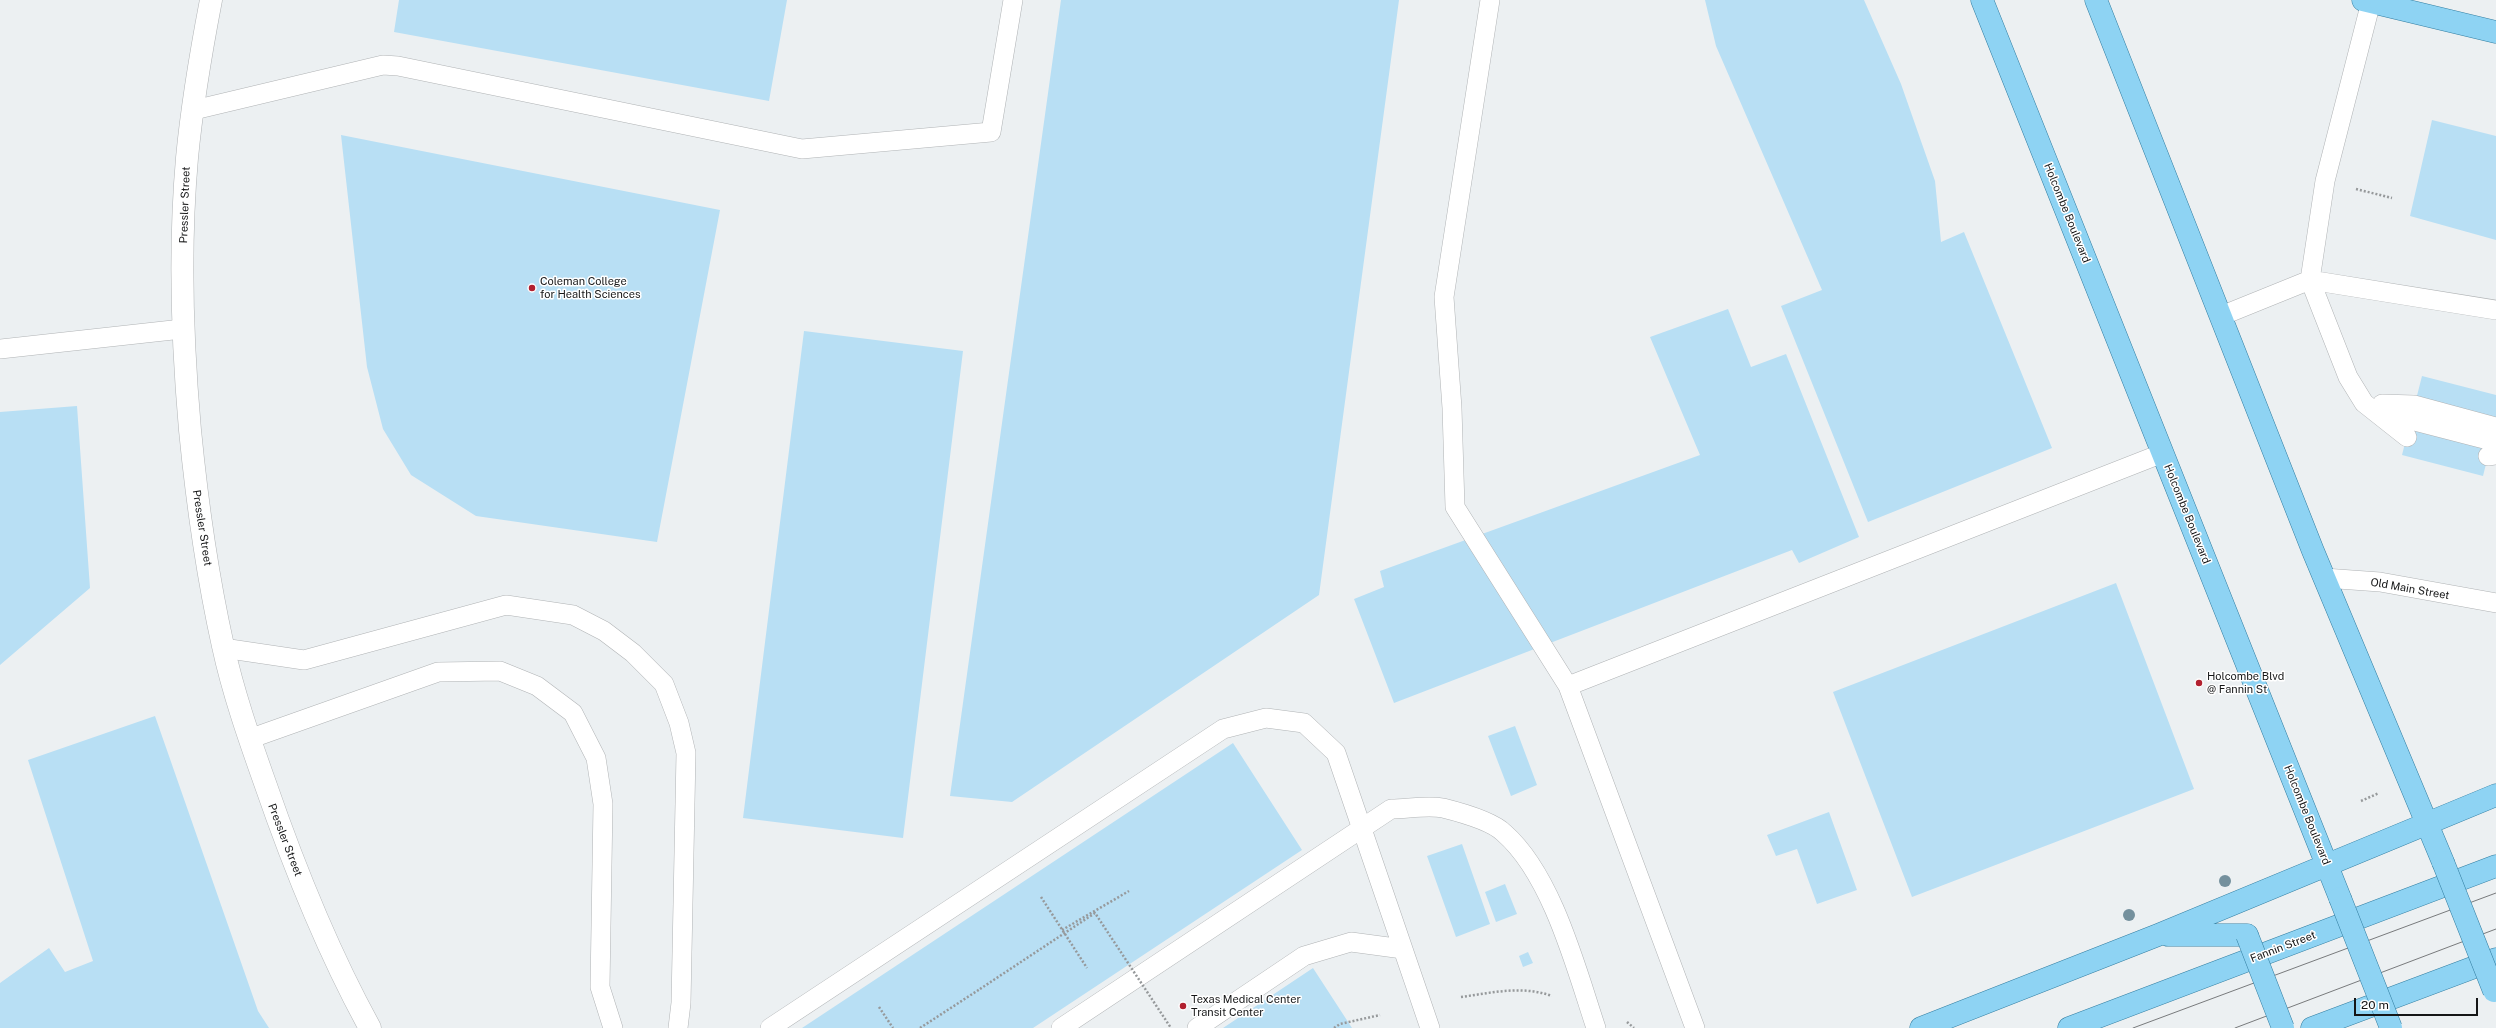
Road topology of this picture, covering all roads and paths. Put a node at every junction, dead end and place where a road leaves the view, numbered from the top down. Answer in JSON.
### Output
{"nodes":[{"id":1,"x":211,"y":0,"type":"edge"},
{"id":2,"x":1013,"y":0,"type":"edge"},
{"id":3,"x":1490,"y":0,"type":"edge"},
{"id":4,"x":1982,"y":0,"type":"edge"},
{"id":5,"x":2096,"y":0,"type":"edge"},
{"id":6,"x":2367,"y":1,"type":"edge"},
{"id":7,"x":2496,"y":32,"type":"edge"},
{"id":8,"x":194,"y":110,"type":"junction"},
{"id":9,"x":2325,"y":181,"type":"junction"},
{"id":10,"x":2392,"y":198,"type":"dead end"},
{"id":11,"x":2310,"y":280,"type":"junction"},
{"id":12,"x":2496,"y":310,"type":"edge"},
{"id":13,"x":2221,"y":316,"type":"junction"},
{"id":14,"x":182,"y":329,"type":"junction"},
{"id":15,"x":0,"y":349,"type":"edge"},
{"id":16,"x":2364,"y":403,"type":"junction"},
{"id":17,"x":2496,"y":426,"type":"edge"},
{"id":18,"x":2407,"y":437,"type":"dead end"},
{"id":19,"x":2493,"y":451,"type":"edge"},
{"id":20,"x":2163,"y":453,"type":"junction"},
{"id":21,"x":2324,"y":578,"type":"junction"},
{"id":22,"x":2496,"y":603,"type":"edge"},
{"id":23,"x":223,"y":648,"type":"junction"},
{"id":24,"x":1568,"y":686,"type":"junction"},
{"id":25,"x":249,"y":740,"type":"junction"},
{"id":26,"x":2379,"y":793,"type":"dead end"},
{"id":27,"x":2496,"y":795,"type":"edge"},
{"id":28,"x":2361,"y":801,"type":"dead end"},
{"id":29,"x":2429,"y":824,"type":"junction"},
{"id":30,"x":1361,"y":831,"type":"junction"},
{"id":31,"x":2327,"y":864,"type":"junction"},
{"id":32,"x":2496,"y":866,"type":"edge"},
{"id":33,"x":1041,"y":897,"type":"dead end"},
{"id":34,"x":1095,"y":913,"type":"junction"},
{"id":35,"x":1062,"y":930,"type":"junction"},
{"id":36,"x":2158,"y":935,"type":"junction"},
{"id":37,"x":1403,"y":949,"type":"junction"},
{"id":38,"x":2496,"y":959,"type":"edge"},
{"id":39,"x":1087,"y":968,"type":"dead end"},
{"id":40,"x":2495,"y":993,"type":"edge"},
{"id":41,"x":1461,"y":997,"type":"dead end"},
{"id":42,"x":1558,"y":998,"type":"dead end"},
{"id":43,"x":879,"y":1007,"type":"dead end"},
{"id":44,"x":1380,"y":1015,"type":"dead end"},
{"id":45,"x":370,"y":1028,"type":"edge"},
{"id":46,"x":613,"y":1028,"type":"edge"},
{"id":47,"x":678,"y":1028,"type":"edge"},
{"id":48,"x":770,"y":1028,"type":"edge"},
{"id":49,"x":892,"y":1028,"type":"edge"},
{"id":50,"x":920,"y":1028,"type":"edge"},
{"id":51,"x":1061,"y":1028,"type":"edge"},
{"id":52,"x":1171,"y":1028,"type":"edge"},
{"id":53,"x":1197,"y":1028,"type":"edge"},
{"id":54,"x":1334,"y":1028,"type":"edge"},
{"id":55,"x":1430,"y":1028,"type":"edge"},
{"id":56,"x":1596,"y":1028,"type":"edge"},
{"id":57,"x":1695,"y":1028,"type":"edge"},
{"id":58,"x":1921,"y":1028,"type":"edge"},
{"id":59,"x":2069,"y":1028,"type":"edge"},
{"id":60,"x":2283,"y":1028,"type":"edge"},
{"id":61,"x":2312,"y":1028,"type":"edge"},
{"id":62,"x":2391,"y":1028,"type":"edge"}],
"edges":[{"from":1,"to":8,"type":"street","name":"Pressler Street"},
{"from":2,"to":8,"type":"lane"},
{"from":3,"to":24,"type":"lane"},
{"from":4,"to":20,"type":"main road","name":"Holcombe Boulevard"},
{"from":5,"to":13,"type":"main road"},
{"from":6,"to":7,"type":"main road"},
{"from":6,"to":9,"type":"lane"},
{"from":8,"to":14,"type":"street","name":"Pressler Street"},
{"from":9,"to":10,"type":"path"},
{"from":9,"to":11,"type":"lane"},
{"from":11,"to":12,"type":"lane"},
{"from":11,"to":13,"type":"lane"},
{"from":11,"to":16,"type":"lane"},
{"from":13,"to":21,"type":"main road"},
{"from":14,"to":15,"type":"lane"},
{"from":14,"to":23,"type":"street","name":"Pressler Street"},
{"from":16,"to":17,"type":"lane"},
{"from":16,"to":18,"type":"lane"},
{"from":16,"to":19,"type":"lane"},
{"from":20,"to":24,"type":"lane"},
{"from":20,"to":31,"type":"main road","name":"Holcombe Boulevard"},
{"from":21,"to":22,"type":"lane","name":"Old Main Street"},
{"from":21,"to":29,"type":"main road"},
{"from":23,"to":25,"type":"street","name":"Pressler Street"},
{"from":23,"to":47,"type":"lane"},
{"from":24,"to":57,"type":"lane"},
{"from":25,"to":45,"type":"street","name":"Pressler Street"},
{"from":25,"to":46,"type":"lane"},
{"from":26,"to":28,"type":"path"},
{"from":27,"to":29,"type":"main road"},
{"from":29,"to":31,"type":"main road"},
{"from":29,"to":40,"type":"main road","bridge":true},
{"from":30,"to":37,"type":"lane"},
{"from":30,"to":48,"type":"lane"},
{"from":30,"to":51,"type":"lane"},
{"from":30,"to":56,"type":"lane"},
{"from":31,"to":36,"type":"main road"},
{"from":31,"to":62,"type":"main road","name":"Holcombe Boulevard","bridge":true},
{"from":32,"to":59,"type":"main road","name":"Fannin Street"},
{"from":33,"to":35,"type":"path"},
{"from":34,"to":35,"type":"path"},
{"from":34,"to":50,"type":"path","bridge":true},
{"from":34,"to":52,"type":"path","bridge":true},
{"from":35,"to":39,"type":"path"},
{"from":36,"to":58,"type":"main road"},
{"from":36,"to":60,"type":"main road","bridge":true},
{"from":37,"to":53,"type":"lane"},
{"from":37,"to":55,"type":"lane"},
{"from":38,"to":61,"type":"main road"},
{"from":41,"to":42,"type":"path"},
{"from":43,"to":49,"type":"path"},
{"from":44,"to":54,"type":"path"}]}
